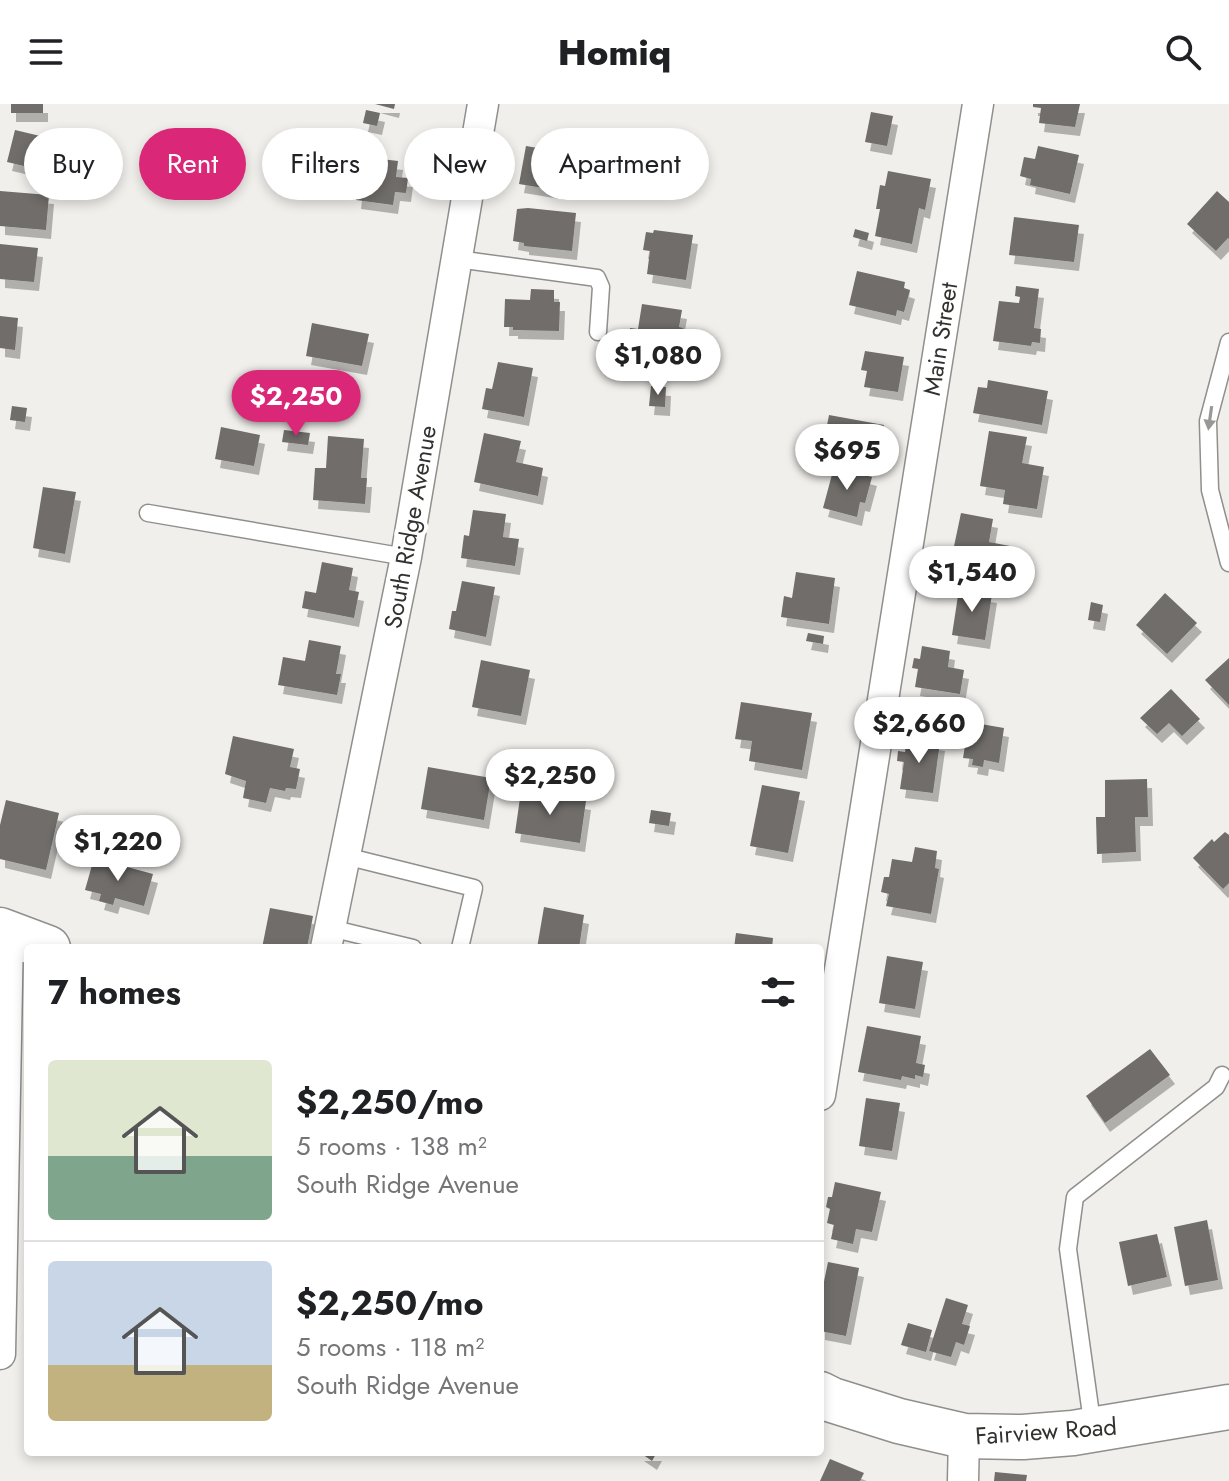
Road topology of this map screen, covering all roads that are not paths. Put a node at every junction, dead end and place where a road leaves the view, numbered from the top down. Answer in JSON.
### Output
{"nodes":[{"id":1,"x":483,"y":104,"type":"edge"},
{"id":2,"x":978,"y":104,"type":"edge"},
{"id":3,"x":457,"y":259,"type":"junction"},
{"id":4,"x":598,"y":332,"type":"dead end"},
{"id":5,"x":1229,"y":342,"type":"edge"},
{"id":6,"x":148,"y":513,"type":"dead end"},
{"id":7,"x":406,"y":557,"type":"junction"},
{"id":8,"x":1229,"y":563,"type":"edge"},
{"id":9,"x":345,"y":856,"type":"junction"},
{"id":10,"x":4,"y":931,"type":"edge"},
{"id":11,"x":328,"y":938,"type":"edge"},
{"id":12,"x":38,"y":944,"type":"edge"},
{"id":13,"x":379,"y":944,"type":"edge"},
{"id":14,"x":461,"y":944,"type":"edge"},
{"id":15,"x":824,"y":1070,"type":"edge"},
{"id":16,"x":1222,"y":1075,"type":"dead end"},
{"id":17,"x":0,"y":1354,"type":"edge"},
{"id":18,"x":824,"y":1396,"type":"edge"},
{"id":19,"x":1229,"y":1407,"type":"edge"},
{"id":20,"x":1094,"y":1430,"type":"junction"},
{"id":21,"x":964,"y":1436,"type":"junction"},
{"id":22,"x":963,"y":1481,"type":"edge"}],
"edges":[{"from":1,"to":3,"type":"street","name":"South Ridge Avenue"},
{"from":2,"to":15,"type":"street","name":"Main Street"},
{"from":3,"to":4,"type":"lane"},
{"from":3,"to":7,"type":"street","name":"South Ridge Avenue"},
{"from":5,"to":8,"type":"lane","one_way":true},
{"from":6,"to":7,"type":"lane"},
{"from":7,"to":9,"type":"street","name":"South Ridge Avenue"},
{"from":9,"to":11,"type":"street","name":"South Ridge Avenue"},
{"from":9,"to":14,"type":"lane"},
{"from":10,"to":12,"type":"main road"},
{"from":10,"to":17,"type":"street"},
{"from":11,"to":13,"type":"lane"},
{"from":16,"to":20,"type":"lane"},
{"from":18,"to":21,"type":"main road","name":"Fairview Road"},
{"from":19,"to":20,"type":"main road","name":"Fairview Road"},
{"from":20,"to":21,"type":"main road","name":"Fairview Road"},
{"from":21,"to":22,"type":"street"}]}
